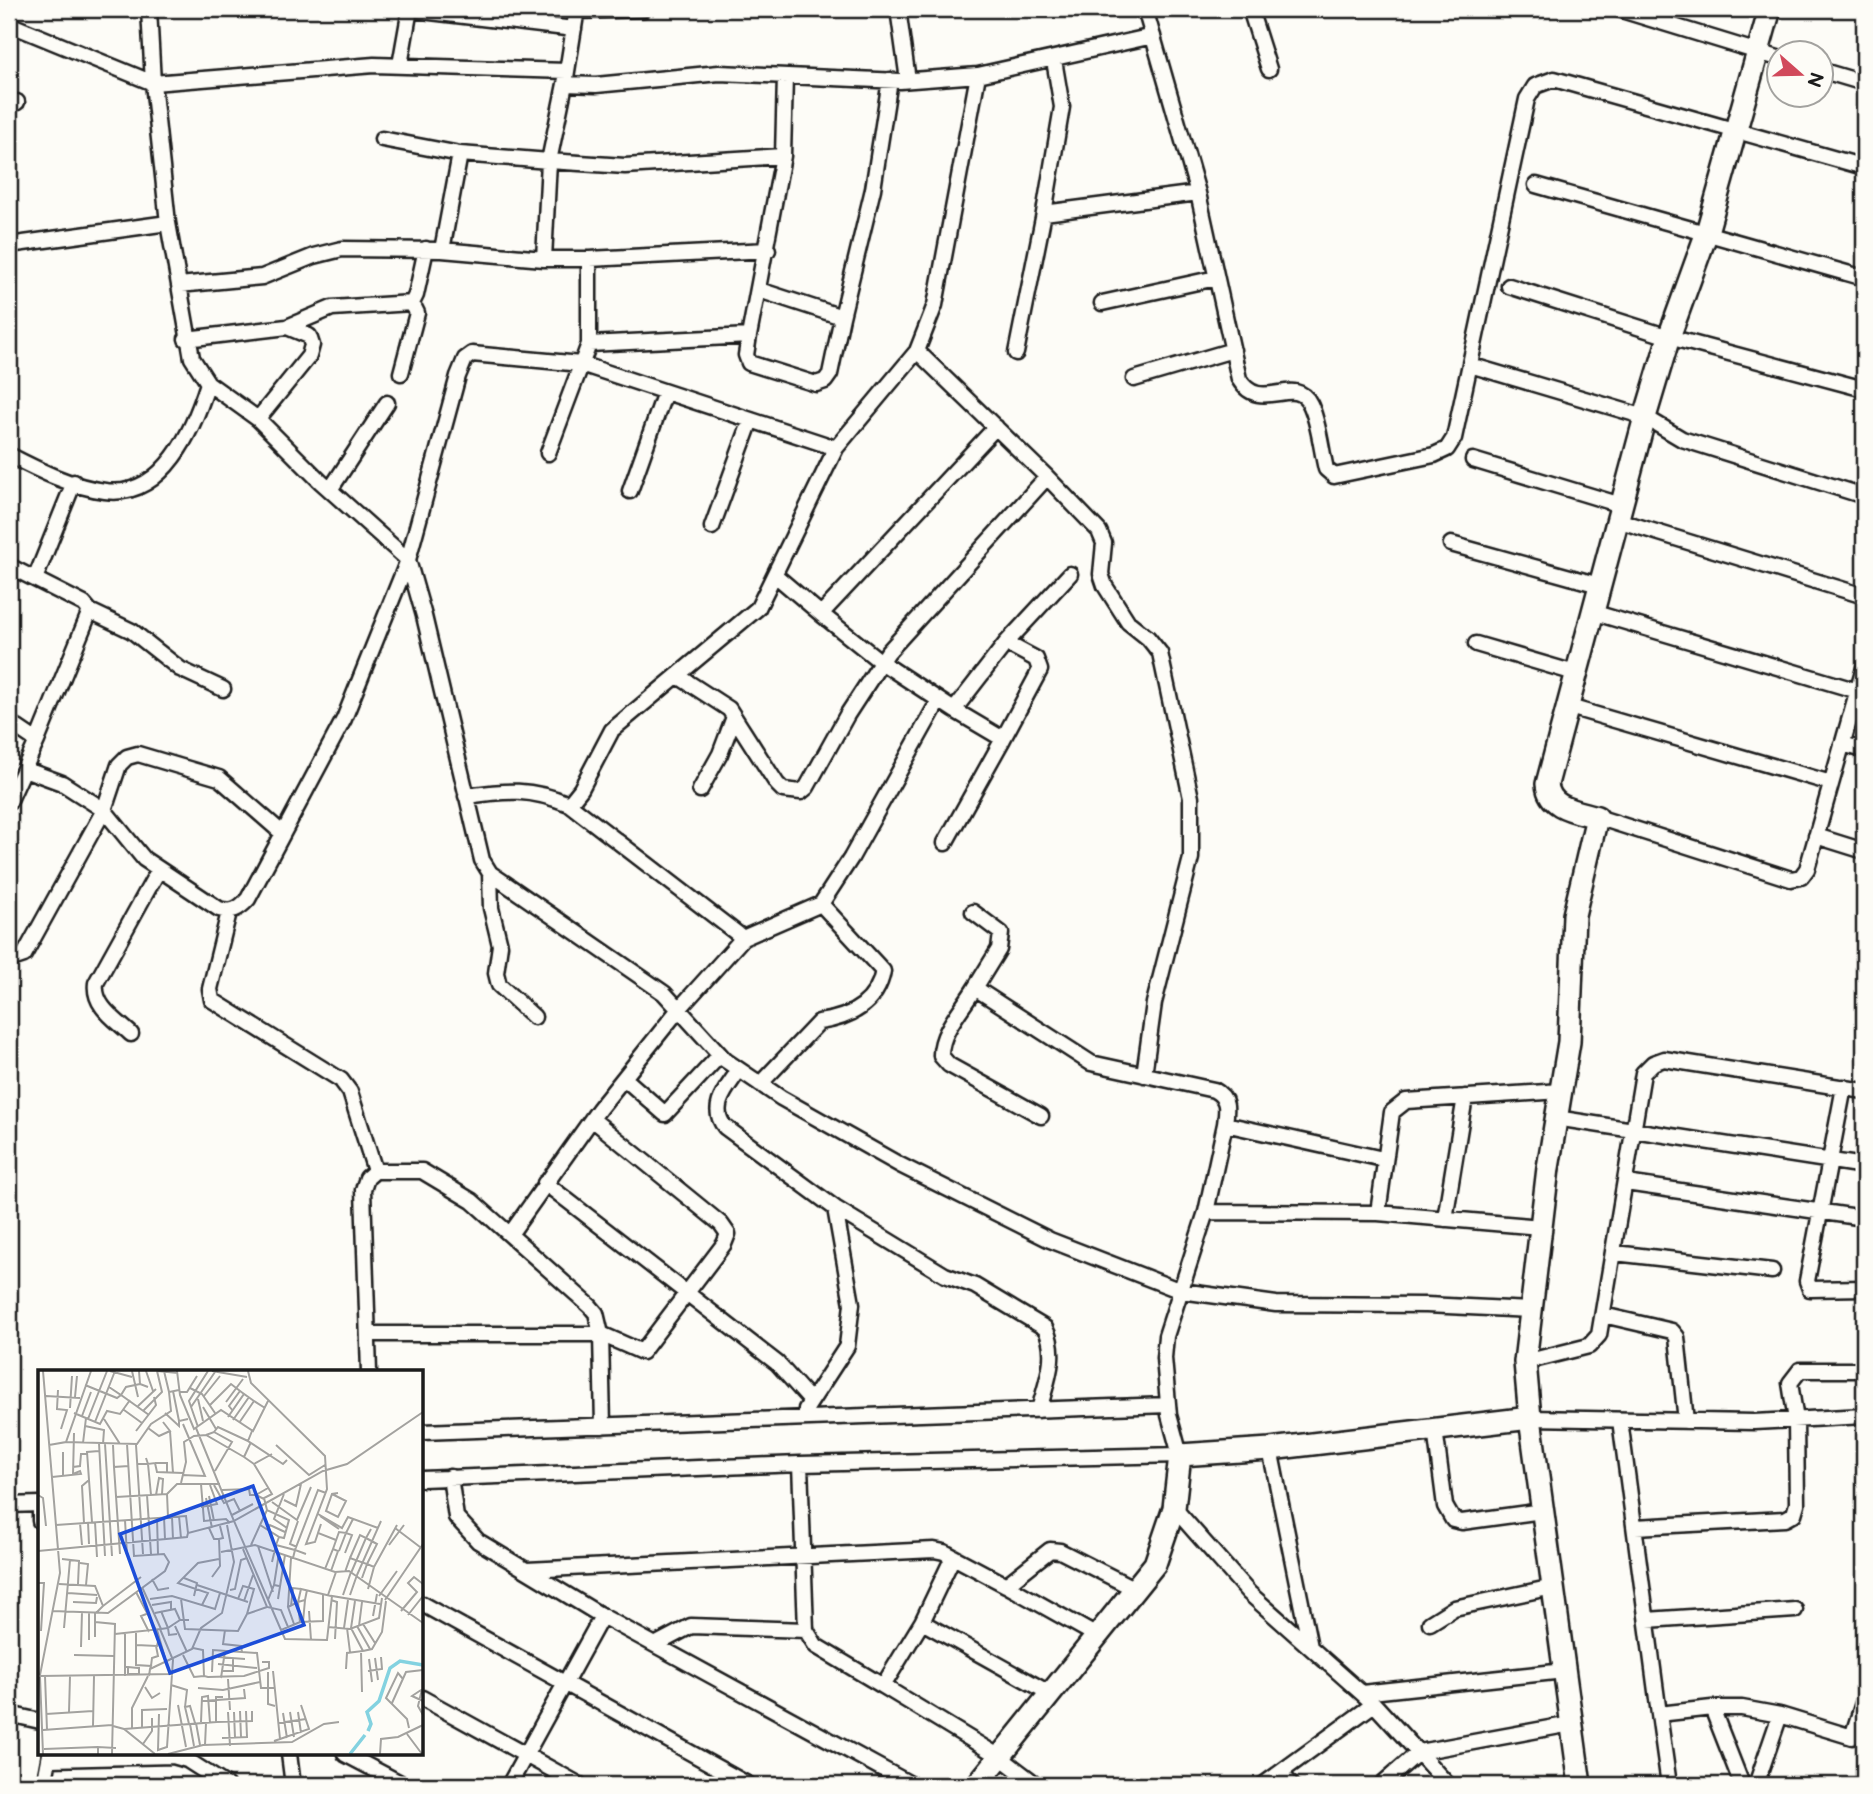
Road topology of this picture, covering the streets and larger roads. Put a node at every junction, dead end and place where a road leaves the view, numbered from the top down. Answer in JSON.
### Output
{"nodes":[{"id":1,"x":149,"y":9,"type":"edge"},
{"id":2,"x":407,"y":9,"type":"edge"},
{"id":3,"x":643,"y":9,"type":"edge"},
{"id":4,"x":898,"y":9,"type":"edge"},
{"id":5,"x":1145,"y":9,"type":"edge"},
{"id":6,"x":1250,"y":9,"type":"edge"},
{"id":7,"x":1618,"y":9,"type":"edge"},
{"id":8,"x":1770,"y":9,"type":"edge"},
{"id":9,"x":577,"y":10,"type":"edge"},
{"id":10,"x":482,"y":13,"type":"edge"},
{"id":11,"x":9,"y":24,"type":"edge"},
{"id":12,"x":574,"y":29,"type":"junction"},
{"id":13,"x":1153,"y":36,"type":"junction"},
{"id":14,"x":1769,"y":38,"type":"edge"},
{"id":15,"x":1764,"y":54,"type":"edge"},
{"id":16,"x":1054,"y":60,"type":"junction"},
{"id":17,"x":1764,"y":64,"type":"edge"},
{"id":18,"x":400,"y":65,"type":"junction"},
{"id":19,"x":1269,"y":68,"type":"dead end"},
{"id":20,"x":1834,"y":74,"type":"edge"},
{"id":21,"x":978,"y":75,"type":"junction"},
{"id":22,"x":785,"y":76,"type":"junction"},
{"id":23,"x":566,"y":78,"type":"junction"},
{"id":24,"x":890,"y":80,"type":"junction"},
{"id":25,"x":908,"y":80,"type":"junction"},
{"id":26,"x":153,"y":83,"type":"junction"},
{"id":27,"x":1864,"y":83,"type":"edge"},
{"id":28,"x":1736,"y":131,"type":"junction"},
{"id":29,"x":382,"y":139,"type":"dead end"},
{"id":30,"x":460,"y":154,"type":"junction"},
{"id":31,"x":783,"y":156,"type":"junction"},
{"id":32,"x":549,"y":161,"type":"junction"},
{"id":33,"x":1864,"y":167,"type":"edge"},
{"id":34,"x":1536,"y":185,"type":"dead end"},
{"id":35,"x":1198,"y":193,"type":"junction"},
{"id":36,"x":1044,"y":213,"type":"junction"},
{"id":37,"x":168,"y":223,"type":"junction"},
{"id":38,"x":1707,"y":232,"type":"junction"},
{"id":39,"x":9,"y":245,"type":"edge"},
{"id":40,"x":426,"y":250,"type":"junction"},
{"id":41,"x":442,"y":250,"type":"junction"},
{"id":42,"x":768,"y":250,"type":"junction"},
{"id":43,"x":589,"y":259,"type":"junction"},
{"id":44,"x":544,"y":260,"type":"junction"},
{"id":45,"x":1216,"y":278,"type":"junction"},
{"id":46,"x":1864,"y":278,"type":"edge"},
{"id":47,"x":179,"y":285,"type":"junction"},
{"id":48,"x":1509,"y":286,"type":"dead end"},
{"id":49,"x":760,"y":290,"type":"junction"},
{"id":50,"x":412,"y":303,"type":"junction"},
{"id":51,"x":1102,"y":303,"type":"dead end"},
{"id":52,"x":842,"y":317,"type":"junction"},
{"id":53,"x":287,"y":327,"type":"junction"},
{"id":54,"x":749,"y":336,"type":"junction"},
{"id":55,"x":1669,"y":337,"type":"junction"},
{"id":56,"x":187,"y":339,"type":"junction"},
{"id":57,"x":589,"y":344,"type":"junction"},
{"id":58,"x":1233,"y":350,"type":"junction"},
{"id":59,"x":917,"y":351,"type":"junction"},
{"id":60,"x":1016,"y":353,"type":"dead end"},
{"id":61,"x":581,"y":365,"type":"junction"},
{"id":62,"x":1470,"y":365,"type":"junction"},
{"id":63,"x":401,"y":373,"type":"dead end"},
{"id":64,"x":1134,"y":379,"type":"dead end"},
{"id":65,"x":208,"y":383,"type":"junction"},
{"id":66,"x":1864,"y":389,"type":"edge"},
{"id":67,"x":665,"y":392,"type":"junction"},
{"id":68,"x":387,"y":403,"type":"dead end"},
{"id":69,"x":1645,"y":417,"type":"junction"},
{"id":70,"x":258,"y":419,"type":"junction"},
{"id":71,"x":751,"y":420,"type":"junction"},
{"id":72,"x":996,"y":427,"type":"junction"},
{"id":73,"x":836,"y":448,"type":"junction"},
{"id":74,"x":548,"y":453,"type":"dead end"},
{"id":75,"x":9,"y":455,"type":"edge"},
{"id":76,"x":1474,"y":460,"type":"dead end"},
{"id":77,"x":1047,"y":477,"type":"junction"},
{"id":78,"x":74,"y":482,"type":"junction"},
{"id":79,"x":330,"y":490,"type":"junction"},
{"id":80,"x":631,"y":491,"type":"dead end"},
{"id":81,"x":1864,"y":496,"type":"edge"},
{"id":82,"x":1619,"y":512,"type":"junction"},
{"id":83,"x":712,"y":527,"type":"dead end"},
{"id":84,"x":1451,"y":544,"type":"dead end"},
{"id":85,"x":408,"y":560,"type":"junction"},
{"id":86,"x":9,"y":566,"type":"edge"},
{"id":87,"x":1070,"y":574,"type":"dead end"},
{"id":88,"x":775,"y":575,"type":"junction"},
{"id":89,"x":35,"y":579,"type":"junction"},
{"id":90,"x":1599,"y":585,"type":"junction"},
{"id":91,"x":1864,"y":596,"type":"edge"},
{"id":92,"x":90,"y":611,"type":"junction"},
{"id":93,"x":1591,"y":612,"type":"junction"},
{"id":94,"x":821,"y":614,"type":"junction"},
{"id":95,"x":1006,"y":643,"type":"junction"},
{"id":96,"x":1476,"y":644,"type":"dead end"},
{"id":97,"x":881,"y":662,"type":"junction"},
{"id":98,"x":1864,"y":668,"type":"edge"},
{"id":99,"x":1576,"y":673,"type":"junction"},
{"id":100,"x":678,"y":676,"type":"junction"},
{"id":101,"x":223,"y":689,"type":"dead end"},
{"id":102,"x":1858,"y":691,"type":"junction"},
{"id":103,"x":939,"y":700,"type":"junction"},
{"id":104,"x":1566,"y":706,"type":"junction"},
{"id":105,"x":954,"y":710,"type":"junction"},
{"id":106,"x":734,"y":717,"type":"junction"},
{"id":107,"x":9,"y":722,"type":"edge"},
{"id":108,"x":1003,"y":739,"type":"junction"},
{"id":109,"x":37,"y":741,"type":"junction"},
{"id":110,"x":1842,"y":744,"type":"junction"},
{"id":111,"x":1864,"y":750,"type":"edge"},
{"id":112,"x":23,"y":769,"type":"junction"},
{"id":113,"x":1831,"y":783,"type":"junction"},
{"id":114,"x":700,"y":790,"type":"dead end"},
{"id":115,"x":466,"y":796,"type":"junction"},
{"id":116,"x":9,"y":802,"type":"edge"},
{"id":117,"x":569,"y":804,"type":"junction"},
{"id":118,"x":104,"y":810,"type":"junction"},
{"id":119,"x":1597,"y":817,"type":"junction"},
{"id":120,"x":282,"y":833,"type":"junction"},
{"id":121,"x":1816,"y":836,"type":"junction"},
{"id":122,"x":945,"y":844,"type":"dead end"},
{"id":123,"x":1864,"y":851,"type":"edge"},
{"id":124,"x":158,"y":871,"type":"junction"},
{"id":125,"x":490,"y":873,"type":"junction"},
{"id":126,"x":821,"y":904,"type":"junction"},
{"id":127,"x":229,"y":912,"type":"junction"},
{"id":128,"x":973,"y":912,"type":"dead end"},
{"id":129,"x":743,"y":938,"type":"junction"},
{"id":130,"x":9,"y":960,"type":"edge"},
{"id":131,"x":975,"y":988,"type":"junction"},
{"id":132,"x":679,"y":1009,"type":"junction"},
{"id":133,"x":534,"y":1017,"type":"dead end"},
{"id":134,"x":131,"y":1034,"type":"dead end"},
{"id":135,"x":720,"y":1055,"type":"junction"},
{"id":136,"x":739,"y":1069,"type":"junction"},
{"id":137,"x":1144,"y":1075,"type":"junction"},
{"id":138,"x":624,"y":1078,"type":"junction"},
{"id":139,"x":760,"y":1084,"type":"junction"},
{"id":140,"x":1844,"y":1087,"type":"junction"},
{"id":141,"x":1561,"y":1091,"type":"junction"},
{"id":142,"x":1864,"y":1091,"type":"edge"},
{"id":143,"x":1465,"y":1097,"type":"junction"},
{"id":144,"x":1041,"y":1116,"type":"dead end"},
{"id":145,"x":1556,"y":1118,"type":"junction"},
{"id":146,"x":592,"y":1119,"type":"junction"},
{"id":147,"x":1225,"y":1124,"type":"junction"},
{"id":148,"x":1634,"y":1129,"type":"junction"},
{"id":149,"x":1384,"y":1159,"type":"junction"},
{"id":150,"x":1829,"y":1160,"type":"junction"},
{"id":151,"x":1864,"y":1166,"type":"edge"},
{"id":152,"x":376,"y":1171,"type":"junction"},
{"id":153,"x":545,"y":1182,"type":"junction"},
{"id":154,"x":1626,"y":1183,"type":"junction"},
{"id":155,"x":835,"y":1208,"type":"junction"},
{"id":156,"x":1206,"y":1212,"type":"junction"},
{"id":157,"x":1378,"y":1213,"type":"junction"},
{"id":158,"x":1819,"y":1213,"type":"junction"},
{"id":159,"x":1445,"y":1219,"type":"junction"},
{"id":160,"x":1864,"y":1219,"type":"edge"},
{"id":161,"x":1541,"y":1227,"type":"junction"},
{"id":162,"x":511,"y":1233,"type":"junction"},
{"id":163,"x":1615,"y":1253,"type":"junction"},
{"id":164,"x":1772,"y":1271,"type":"dead end"},
{"id":165,"x":1864,"y":1288,"type":"edge"},
{"id":166,"x":1181,"y":1291,"type":"junction"},
{"id":167,"x":687,"y":1292,"type":"junction"},
{"id":168,"x":1531,"y":1310,"type":"junction"},
{"id":169,"x":1603,"y":1315,"type":"junction"},
{"id":170,"x":368,"y":1334,"type":"junction"},
{"id":171,"x":601,"y":1334,"type":"junction"},
{"id":172,"x":1525,"y":1362,"type":"junction"},
{"id":173,"x":369,"y":1370,"type":"edge"},
{"id":174,"x":1864,"y":1370,"type":"edge"},
{"id":175,"x":811,"y":1401,"type":"junction"},
{"id":176,"x":1039,"y":1410,"type":"junction"},
{"id":177,"x":1169,"y":1410,"type":"junction"},
{"id":178,"x":1864,"y":1416,"type":"edge"},
{"id":179,"x":1530,"y":1418,"type":"junction"},
{"id":180,"x":800,"y":1419,"type":"junction"},
{"id":181,"x":1620,"y":1420,"type":"junction"},
{"id":182,"x":1686,"y":1420,"type":"junction"},
{"id":183,"x":1796,"y":1420,"type":"junction"},
{"id":184,"x":603,"y":1426,"type":"junction"},
{"id":185,"x":1435,"y":1429,"type":"junction"},
{"id":186,"x":424,"y":1432,"type":"edge"},
{"id":187,"x":1176,"y":1445,"type":"junction"},
{"id":188,"x":1270,"y":1449,"type":"junction"},
{"id":189,"x":800,"y":1464,"type":"junction"},
{"id":190,"x":450,"y":1477,"type":"junction"},
{"id":191,"x":424,"y":1479,"type":"edge"},
{"id":192,"x":38,"y":1504,"type":"edge"},
{"id":193,"x":9,"y":1505,"type":"edge"},
{"id":194,"x":1174,"y":1508,"type":"junction"},
{"id":195,"x":1542,"y":1510,"type":"junction"},
{"id":196,"x":1635,"y":1527,"type":"junction"},
{"id":197,"x":953,"y":1557,"type":"junction"},
{"id":198,"x":801,"y":1558,"type":"junction"},
{"id":199,"x":527,"y":1570,"type":"junction"},
{"id":200,"x":1006,"y":1585,"type":"junction"},
{"id":201,"x":1553,"y":1587,"type":"junction"},
{"id":202,"x":1135,"y":1589,"type":"junction"},
{"id":203,"x":424,"y":1605,"type":"edge"},
{"id":204,"x":1795,"y":1610,"type":"dead end"},
{"id":205,"x":602,"y":1616,"type":"junction"},
{"id":206,"x":1647,"y":1620,"type":"junction"},
{"id":207,"x":922,"y":1622,"type":"junction"},
{"id":208,"x":1430,"y":1623,"type":"dead end"},
{"id":209,"x":806,"y":1630,"type":"junction"},
{"id":210,"x":1097,"y":1636,"type":"junction"},
{"id":211,"x":655,"y":1645,"type":"junction"},
{"id":212,"x":1310,"y":1647,"type":"junction"},
{"id":213,"x":1564,"y":1671,"type":"junction"},
{"id":214,"x":566,"y":1682,"type":"junction"},
{"id":215,"x":883,"y":1686,"type":"junction"},
{"id":216,"x":1362,"y":1693,"type":"junction"},
{"id":217,"x":1051,"y":1694,"type":"junction"},
{"id":218,"x":424,"y":1699,"type":"edge"},
{"id":219,"x":1864,"y":1700,"type":"edge"},
{"id":220,"x":1374,"y":1704,"type":"junction"},
{"id":221,"x":1712,"y":1708,"type":"junction"},
{"id":222,"x":9,"y":1714,"type":"edge"},
{"id":223,"x":1659,"y":1714,"type":"junction"},
{"id":224,"x":1780,"y":1715,"type":"junction"},
{"id":225,"x":38,"y":1721,"type":"edge"},
{"id":226,"x":1571,"y":1724,"type":"junction"},
{"id":227,"x":1858,"y":1739,"type":"edge"},
{"id":228,"x":1419,"y":1752,"type":"junction"},
{"id":229,"x":526,"y":1755,"type":"junction"},
{"id":230,"x":51,"y":1756,"type":"edge"},
{"id":231,"x":289,"y":1756,"type":"edge"},
{"id":232,"x":349,"y":1756,"type":"edge"},
{"id":233,"x":1000,"y":1757,"type":"junction"},
{"id":234,"x":1280,"y":1773,"type":"junction"},
{"id":235,"x":1740,"y":1784,"type":"edge"},
{"id":236,"x":44,"y":1785,"type":"edge"},
{"id":237,"x":226,"y":1785,"type":"edge"},
{"id":238,"x":293,"y":1785,"type":"edge"},
{"id":239,"x":404,"y":1785,"type":"edge"},
{"id":240,"x":509,"y":1785,"type":"edge"},
{"id":241,"x":580,"y":1785,"type":"edge"},
{"id":242,"x":749,"y":1785,"type":"edge"},
{"id":243,"x":912,"y":1785,"type":"edge"},
{"id":244,"x":977,"y":1785,"type":"edge"},
{"id":245,"x":1037,"y":1785,"type":"edge"},
{"id":246,"x":1263,"y":1785,"type":"edge"},
{"id":247,"x":1292,"y":1785,"type":"edge"},
{"id":248,"x":1381,"y":1785,"type":"edge"},
{"id":249,"x":1448,"y":1785,"type":"edge"},
{"id":250,"x":1580,"y":1785,"type":"edge"},
{"id":251,"x":1669,"y":1785,"type":"edge"},
{"id":252,"x":1756,"y":1785,"type":"edge"}],
"edges":[{"from":1,"to":26,"type":"street"},
{"from":2,"to":10,"type":"street"},
{"from":2,"to":18,"type":"street"},
{"from":3,"to":9,"type":"street"},
{"from":4,"to":25,"type":"street"},
{"from":5,"to":13,"type":"street"},
{"from":6,"to":19,"type":"street"},
{"from":7,"to":15,"type":"street"},
{"from":8,"to":14,"type":"street"},
{"from":9,"to":12,"type":"street"},
{"from":10,"to":12,"type":"street"},
{"from":11,"to":26,"type":"street"},
{"from":12,"to":23,"type":"street"},
{"from":13,"to":16,"type":"street"},
{"from":13,"to":35,"type":"street"},
{"from":16,"to":21,"type":"street"},
{"from":16,"to":36,"type":"street"},
{"from":17,"to":28,"type":"street"},
{"from":18,"to":23,"type":"street"},
{"from":18,"to":26,"type":"street"},
{"from":20,"to":27,"type":"street"},
{"from":21,"to":25,"type":"street"},
{"from":21,"to":59,"type":"street"},
{"from":22,"to":23,"type":"street"},
{"from":22,"to":24,"type":"street"},
{"from":22,"to":31,"type":"street"},
{"from":23,"to":32,"type":"street"},
{"from":24,"to":25,"type":"street"},
{"from":24,"to":52,"type":"street"},
{"from":26,"to":37,"type":"street"},
{"from":28,"to":33,"type":"street"},
{"from":28,"to":38,"type":"street"},
{"from":28,"to":62,"type":"street"},
{"from":29,"to":30,"type":"street"},
{"from":30,"to":32,"type":"street"},
{"from":30,"to":41,"type":"street"},
{"from":31,"to":32,"type":"street"},
{"from":31,"to":42,"type":"street"},
{"from":32,"to":44,"type":"street"},
{"from":34,"to":38,"type":"street"},
{"from":35,"to":36,"type":"street"},
{"from":35,"to":45,"type":"street"},
{"from":36,"to":60,"type":"street"},
{"from":37,"to":39,"type":"street"},
{"from":37,"to":47,"type":"street"},
{"from":38,"to":46,"type":"street"},
{"from":38,"to":55,"type":"street"},
{"from":40,"to":41,"type":"street"},
{"from":40,"to":47,"type":"street"},
{"from":40,"to":50,"type":"street"},
{"from":41,"to":44,"type":"street"},
{"from":42,"to":43,"type":"street"},
{"from":42,"to":49,"type":"street"},
{"from":43,"to":44,"type":"street"},
{"from":43,"to":57,"type":"street"},
{"from":45,"to":51,"type":"street"},
{"from":45,"to":58,"type":"street"},
{"from":47,"to":56,"type":"street"},
{"from":48,"to":55,"type":"street"},
{"from":49,"to":52,"type":"street"},
{"from":49,"to":54,"type":"street"},
{"from":50,"to":53,"type":"street"},
{"from":50,"to":63,"type":"street"},
{"from":52,"to":54,"type":"street"},
{"from":53,"to":56,"type":"street"},
{"from":53,"to":70,"type":"street"},
{"from":54,"to":57,"type":"street"},
{"from":55,"to":66,"type":"street"},
{"from":55,"to":69,"type":"street"},
{"from":56,"to":65,"type":"street"},
{"from":57,"to":61,"type":"street"},
{"from":58,"to":62,"type":"street"},
{"from":58,"to":64,"type":"street"},
{"from":59,"to":72,"type":"street"},
{"from":59,"to":73,"type":"street"},
{"from":61,"to":67,"type":"street"},
{"from":61,"to":74,"type":"street"},
{"from":61,"to":85,"type":"street"},
{"from":62,"to":69,"type":"street"},
{"from":65,"to":70,"type":"street"},
{"from":65,"to":78,"type":"street"},
{"from":67,"to":71,"type":"street"},
{"from":67,"to":80,"type":"street"},
{"from":68,"to":79,"type":"street"},
{"from":69,"to":81,"type":"street"},
{"from":69,"to":82,"type":"street"},
{"from":70,"to":79,"type":"street"},
{"from":71,"to":73,"type":"street"},
{"from":71,"to":83,"type":"street"},
{"from":72,"to":77,"type":"street"},
{"from":72,"to":94,"type":"street"},
{"from":73,"to":88,"type":"street"},
{"from":75,"to":78,"type":"street"},
{"from":76,"to":82,"type":"street"},
{"from":77,"to":97,"type":"street"},
{"from":77,"to":137,"type":"street"},
{"from":78,"to":89,"type":"street"},
{"from":79,"to":85,"type":"street"},
{"from":82,"to":90,"type":"street"},
{"from":82,"to":91,"type":"street"},
{"from":84,"to":90,"type":"street"},
{"from":85,"to":115,"type":"street"},
{"from":85,"to":120,"type":"street"},
{"from":86,"to":89,"type":"street"},
{"from":87,"to":95,"type":"street"},
{"from":88,"to":94,"type":"street"},
{"from":88,"to":100,"type":"street"},
{"from":89,"to":92,"type":"street"},
{"from":90,"to":93,"type":"street"},
{"from":92,"to":101,"type":"street"},
{"from":92,"to":109,"type":"street"},
{"from":93,"to":99,"type":"street"},
{"from":93,"to":102,"type":"street"},
{"from":94,"to":97,"type":"street"},
{"from":95,"to":105,"type":"street"},
{"from":95,"to":108,"type":"street"},
{"from":96,"to":99,"type":"street"},
{"from":97,"to":103,"type":"street"},
{"from":97,"to":106,"type":"street"},
{"from":98,"to":102,"type":"street"},
{"from":99,"to":104,"type":"street"},
{"from":100,"to":106,"type":"street"},
{"from":100,"to":117,"type":"street"},
{"from":102,"to":110,"type":"street"},
{"from":103,"to":105,"type":"street"},
{"from":103,"to":126,"type":"street"},
{"from":104,"to":113,"type":"street"},
{"from":104,"to":119,"type":"street"},
{"from":105,"to":108,"type":"street"},
{"from":106,"to":114,"type":"street"},
{"from":107,"to":109,"type":"street"},
{"from":108,"to":122,"type":"street"},
{"from":109,"to":112,"type":"street"},
{"from":110,"to":111,"type":"street"},
{"from":110,"to":113,"type":"street"},
{"from":112,"to":116,"type":"street"},
{"from":112,"to":118,"type":"street"},
{"from":113,"to":121,"type":"street"},
{"from":115,"to":117,"type":"street"},
{"from":115,"to":125,"type":"street"},
{"from":117,"to":129,"type":"street"},
{"from":118,"to":120,"type":"street"},
{"from":118,"to":124,"type":"street"},
{"from":118,"to":130,"type":"street"},
{"from":119,"to":121,"type":"street"},
{"from":119,"to":141,"type":"street"},
{"from":120,"to":127,"type":"street"},
{"from":121,"to":123,"type":"street"},
{"from":124,"to":127,"type":"street"},
{"from":124,"to":134,"type":"street"},
{"from":125,"to":132,"type":"street"},
{"from":125,"to":133,"type":"street"},
{"from":126,"to":129,"type":"street"},
{"from":126,"to":139,"type":"street"},
{"from":127,"to":152,"type":"street"},
{"from":128,"to":131,"type":"street"},
{"from":129,"to":132,"type":"street"},
{"from":131,"to":137,"type":"street"},
{"from":131,"to":144,"type":"street"},
{"from":132,"to":135,"type":"street"},
{"from":132,"to":138,"type":"street"},
{"from":135,"to":136,"type":"street"},
{"from":135,"to":138,"type":"street"},
{"from":136,"to":139,"type":"street"},
{"from":136,"to":155,"type":"street"},
{"from":137,"to":147,"type":"street"},
{"from":138,"to":146,"type":"street"},
{"from":139,"to":166,"type":"street"},
{"from":140,"to":142,"type":"street"},
{"from":140,"to":148,"type":"street"},
{"from":140,"to":150,"type":"street"},
{"from":141,"to":143,"type":"street"},
{"from":141,"to":145,"type":"street"},
{"from":143,"to":149,"type":"street"},
{"from":143,"to":159,"type":"street"},
{"from":145,"to":148,"type":"street"},
{"from":145,"to":161,"type":"street"},
{"from":146,"to":153,"type":"street"},
{"from":146,"to":167,"type":"street"},
{"from":147,"to":149,"type":"street"},
{"from":147,"to":156,"type":"street"},
{"from":148,"to":150,"type":"street"},
{"from":148,"to":154,"type":"street"},
{"from":149,"to":157,"type":"street"},
{"from":150,"to":151,"type":"street"},
{"from":150,"to":158,"type":"street"},
{"from":152,"to":162,"type":"street"},
{"from":152,"to":170,"type":"street"},
{"from":153,"to":162,"type":"street"},
{"from":153,"to":167,"type":"street"},
{"from":154,"to":158,"type":"street"},
{"from":154,"to":163,"type":"street"},
{"from":155,"to":175,"type":"street"},
{"from":155,"to":176,"type":"street"},
{"from":156,"to":157,"type":"street"},
{"from":156,"to":166,"type":"street"},
{"from":157,"to":159,"type":"street"},
{"from":158,"to":160,"type":"street"},
{"from":158,"to":165,"type":"street"},
{"from":159,"to":161,"type":"street"},
{"from":161,"to":168,"type":"street"},
{"from":162,"to":171,"type":"street"},
{"from":163,"to":164,"type":"street"},
{"from":163,"to":169,"type":"street"},
{"from":166,"to":168,"type":"street"},
{"from":166,"to":177,"type":"street"},
{"from":167,"to":171,"type":"street"},
{"from":167,"to":175,"type":"street"},
{"from":168,"to":172,"type":"street"},
{"from":169,"to":172,"type":"street"},
{"from":169,"to":182,"type":"street"},
{"from":170,"to":171,"type":"street"},
{"from":170,"to":173,"type":"street"},
{"from":171,"to":184,"type":"street"},
{"from":172,"to":179,"type":"street"},
{"from":174,"to":183,"type":"street"},
{"from":175,"to":180,"type":"street"},
{"from":176,"to":177,"type":"street"},
{"from":176,"to":180,"type":"street"},
{"from":177,"to":187,"type":"street"},
{"from":178,"to":183,"type":"street"},
{"from":179,"to":181,"type":"street"},
{"from":179,"to":185,"type":"street"},
{"from":179,"to":195,"type":"street"},
{"from":180,"to":184,"type":"street"},
{"from":181,"to":182,"type":"street"},
{"from":181,"to":196,"type":"street"},
{"from":182,"to":183,"type":"street"},
{"from":183,"to":196,"type":"street"},
{"from":184,"to":186,"type":"street"},
{"from":185,"to":188,"type":"street"},
{"from":185,"to":195,"type":"street"},
{"from":187,"to":188,"type":"street"},
{"from":187,"to":189,"type":"street"},
{"from":187,"to":194,"type":"street"},
{"from":188,"to":212,"type":"street"},
{"from":189,"to":190,"type":"street"},
{"from":189,"to":198,"type":"street"},
{"from":190,"to":191,"type":"street"},
{"from":190,"to":199,"type":"street"},
{"from":192,"to":193,"type":"street"},
{"from":194,"to":202,"type":"street"},
{"from":194,"to":212,"type":"street"},
{"from":195,"to":201,"type":"street"},
{"from":196,"to":206,"type":"street"},
{"from":197,"to":198,"type":"street"},
{"from":197,"to":200,"type":"street"},
{"from":197,"to":207,"type":"street"},
{"from":198,"to":199,"type":"street"},
{"from":198,"to":209,"type":"street"},
{"from":199,"to":205,"type":"street"},
{"from":200,"to":202,"type":"street"},
{"from":200,"to":210,"type":"street"},
{"from":201,"to":208,"type":"street"},
{"from":201,"to":213,"type":"street"},
{"from":202,"to":210,"type":"street"},
{"from":203,"to":214,"type":"street"},
{"from":204,"to":206,"type":"street"},
{"from":205,"to":211,"type":"street"},
{"from":205,"to":214,"type":"street"},
{"from":206,"to":223,"type":"street"},
{"from":207,"to":215,"type":"street"},
{"from":207,"to":217,"type":"street"},
{"from":209,"to":211,"type":"street"},
{"from":209,"to":215,"type":"street"},
{"from":210,"to":217,"type":"street"},
{"from":211,"to":243,"type":"street"},
{"from":212,"to":216,"type":"street"},
{"from":213,"to":216,"type":"street"},
{"from":213,"to":226,"type":"street"},
{"from":214,"to":229,"type":"street"},
{"from":214,"to":242,"type":"street"},
{"from":215,"to":233,"type":"street"},
{"from":216,"to":220,"type":"street"},
{"from":217,"to":233,"type":"street"},
{"from":218,"to":229,"type":"street"},
{"from":219,"to":227,"type":"street"},
{"from":220,"to":228,"type":"street"},
{"from":220,"to":234,"type":"street"},
{"from":221,"to":223,"type":"street"},
{"from":221,"to":224,"type":"street"},
{"from":221,"to":235,"type":"street"},
{"from":222,"to":225,"type":"street"},
{"from":223,"to":251,"type":"street"},
{"from":224,"to":227,"type":"street"},
{"from":224,"to":252,"type":"street"},
{"from":226,"to":228,"type":"street"},
{"from":226,"to":250,"type":"street"},
{"from":228,"to":248,"type":"street"},
{"from":228,"to":249,"type":"street"},
{"from":229,"to":240,"type":"street"},
{"from":229,"to":241,"type":"street"},
{"from":230,"to":236,"type":"street"},
{"from":230,"to":237,"type":"street"},
{"from":231,"to":238,"type":"street"},
{"from":232,"to":239,"type":"street"},
{"from":233,"to":244,"type":"street"},
{"from":233,"to":245,"type":"street"},
{"from":234,"to":246,"type":"street"},
{"from":234,"to":247,"type":"street"}]}
